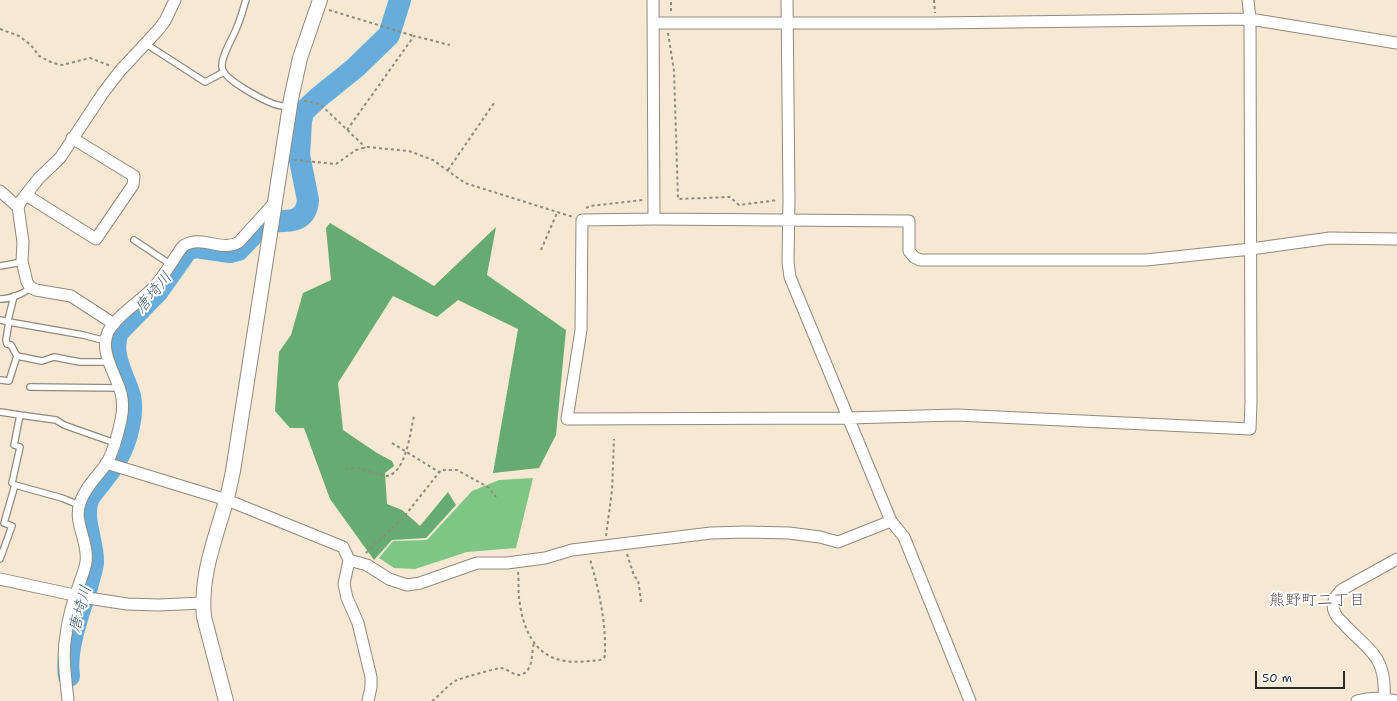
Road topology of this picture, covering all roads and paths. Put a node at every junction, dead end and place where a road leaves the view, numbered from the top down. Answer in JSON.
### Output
{"nodes":[{"id":1,"x":175,"y":0,"type":"edge"},
{"id":2,"x":246,"y":0,"type":"edge"},
{"id":3,"x":654,"y":0,"type":"edge"},
{"id":4,"x":787,"y":0,"type":"edge"},
{"id":5,"x":1248,"y":0,"type":"edge"},
{"id":6,"x":319,"y":4,"type":"edge"},
{"id":7,"x":1250,"y":19,"type":"junction"},
{"id":8,"x":667,"y":22,"type":"junction"},
{"id":9,"x":653,"y":23,"type":"junction"},
{"id":10,"x":787,"y":23,"type":"junction"},
{"id":11,"x":0,"y":29,"type":"edge"},
{"id":12,"x":414,"y":36,"type":"junction"},
{"id":13,"x":1397,"y":43,"type":"edge"},
{"id":14,"x":146,"y":44,"type":"junction"},
{"id":15,"x":450,"y":45,"type":"dead end"},
{"id":16,"x":121,"y":70,"type":"junction"},
{"id":17,"x":224,"y":72,"type":"junction"},
{"id":18,"x":290,"y":103,"type":"junction"},
{"id":19,"x":494,"y":103,"type":"dead end"},
{"id":20,"x":348,"y":130,"type":"junction"},
{"id":21,"x":72,"y":138,"type":"junction"},
{"id":22,"x":365,"y":148,"type":"junction"},
{"id":23,"x":282,"y":159,"type":"junction"},
{"id":24,"x":448,"y":170,"type":"junction"},
{"id":25,"x":0,"y":191,"type":"edge"},
{"id":26,"x":26,"y":194,"type":"junction"},
{"id":27,"x":654,"y":198,"type":"junction"},
{"id":28,"x":789,"y":199,"type":"junction"},
{"id":29,"x":275,"y":203,"type":"junction"},
{"id":30,"x":18,"y":207,"type":"junction"},
{"id":31,"x":557,"y":212,"type":"junction"},
{"id":32,"x":654,"y":219,"type":"junction"},
{"id":33,"x":582,"y":220,"type":"junction"},
{"id":34,"x":788,"y":220,"type":"junction"},
{"id":35,"x":1397,"y":239,"type":"edge"},
{"id":36,"x":134,"y":240,"type":"dead end"},
{"id":37,"x":1251,"y":249,"type":"junction"},
{"id":38,"x":541,"y":250,"type":"dead end"},
{"id":39,"x":22,"y":262,"type":"junction"},
{"id":40,"x":170,"y":264,"type":"junction"},
{"id":41,"x":0,"y":266,"type":"edge"},
{"id":42,"x":30,"y":287,"type":"junction"},
{"id":43,"x":14,"y":296,"type":"junction"},
{"id":44,"x":0,"y":299,"type":"edge"},
{"id":45,"x":0,"y":320,"type":"edge"},
{"id":46,"x":9,"y":322,"type":"junction"},
{"id":47,"x":114,"y":324,"type":"junction"},
{"id":48,"x":106,"y":341,"type":"junction"},
{"id":49,"x":17,"y":356,"type":"junction"},
{"id":50,"x":109,"y":362,"type":"junction"},
{"id":51,"x":0,"y":380,"type":"edge"},
{"id":52,"x":30,"y":387,"type":"dead end"},
{"id":53,"x":119,"y":388,"type":"junction"},
{"id":54,"x":0,"y":412,"type":"edge"},
{"id":55,"x":20,"y":415,"type":"junction"},
{"id":56,"x":414,"y":416,"type":"dead end"},
{"id":57,"x":848,"y":418,"type":"junction"},
{"id":58,"x":614,"y":439,"type":"dead end"},
{"id":59,"x":115,"y":443,"type":"junction"},
{"id":60,"x":392,"y":443,"type":"dead end"},
{"id":61,"x":406,"y":451,"type":"junction"},
{"id":62,"x":107,"y":463,"type":"junction"},
{"id":63,"x":345,"y":469,"type":"dead end"},
{"id":64,"x":439,"y":472,"type":"junction"},
{"id":65,"x":15,"y":485,"type":"junction"},
{"id":66,"x":496,"y":497,"type":"dead end"},
{"id":67,"x":227,"y":500,"type":"junction"},
{"id":68,"x":79,"y":505,"type":"junction"},
{"id":69,"x":891,"y":521,"type":"junction"},
{"id":70,"x":625,"y":543,"type":"junction"},
{"id":71,"x":375,"y":544,"type":"dead end"},
{"id":72,"x":606,"y":546,"type":"junction"},
{"id":73,"x":587,"y":548,"type":"junction"},
{"id":74,"x":0,"y":559,"type":"edge"},
{"id":75,"x":1397,"y":559,"type":"edge"},
{"id":76,"x":349,"y":560,"type":"junction"},
{"id":77,"x":507,"y":563,"type":"junction"},
{"id":78,"x":1,"y":582,"type":"edge"},
{"id":79,"x":81,"y":596,"type":"junction"},
{"id":80,"x":203,"y":603,"type":"junction"},
{"id":81,"x":640,"y":604,"type":"dead end"},
{"id":82,"x":534,"y":643,"type":"junction"},
{"id":83,"x":1384,"y":698,"type":"junction"},
{"id":84,"x":68,"y":701,"type":"edge"},
{"id":85,"x":226,"y":701,"type":"edge"},
{"id":86,"x":368,"y":701,"type":"edge"},
{"id":87,"x":432,"y":701,"type":"edge"},
{"id":88,"x":970,"y":701,"type":"edge"},
{"id":89,"x":1357,"y":701,"type":"edge"},
{"id":90,"x":1396,"y":701,"type":"edge"}],
"edges":[{"from":1,"to":14,"type":"street"},
{"from":2,"to":17,"type":"lane"},
{"from":3,"to":9,"type":"street"},
{"from":4,"to":10,"type":"street"},
{"from":5,"to":7,"type":"street"},
{"from":6,"to":12,"type":"path"},
{"from":6,"to":18,"type":"street"},
{"from":7,"to":10,"type":"street"},
{"from":7,"to":13,"type":"street"},
{"from":7,"to":37,"type":"street"},
{"from":8,"to":9,"type":"street"},
{"from":8,"to":10,"type":"street"},
{"from":8,"to":28,"type":"path"},
{"from":9,"to":27,"type":"street"},
{"from":10,"to":28,"type":"street"},
{"from":11,"to":16,"type":"path"},
{"from":12,"to":15,"type":"path"},
{"from":12,"to":20,"type":"path"},
{"from":14,"to":16,"type":"street"},
{"from":14,"to":17,"type":"lane"},
{"from":16,"to":21,"type":"street"},
{"from":17,"to":18,"type":"lane"},
{"from":18,"to":20,"type":"path"},
{"from":18,"to":23,"type":"street"},
{"from":19,"to":24,"type":"path"},
{"from":20,"to":22,"type":"path"},
{"from":21,"to":26,"type":"street"},
{"from":21,"to":26,"type":"street"},
{"from":22,"to":23,"type":"path"},
{"from":22,"to":24,"type":"path"},
{"from":23,"to":29,"type":"street"},
{"from":24,"to":31,"type":"path"},
{"from":25,"to":30,"type":"street"},
{"from":26,"to":30,"type":"street"},
{"from":27,"to":32,"type":"street"},
{"from":27,"to":33,"type":"path"},
{"from":28,"to":34,"type":"street"},
{"from":29,"to":40,"type":"street"},
{"from":29,"to":67,"type":"street"},
{"from":30,"to":39,"type":"street"},
{"from":31,"to":33,"type":"path"},
{"from":31,"to":38,"type":"path"},
{"from":32,"to":33,"type":"street"},
{"from":32,"to":34,"type":"street"},
{"from":33,"to":57,"type":"street"},
{"from":34,"to":37,"type":"street"},
{"from":34,"to":57,"type":"street"},
{"from":35,"to":37,"type":"street"},
{"from":36,"to":40,"type":"lane"},
{"from":37,"to":57,"type":"street"},
{"from":39,"to":41,"type":"lane"},
{"from":39,"to":42,"type":"street"},
{"from":40,"to":47,"type":"street"},
{"from":42,"to":43,"type":"lane"},
{"from":42,"to":47,"type":"street"},
{"from":43,"to":44,"type":"lane"},
{"from":43,"to":46,"type":"lane"},
{"from":45,"to":46,"type":"lane"},
{"from":46,"to":48,"type":"lane"},
{"from":46,"to":49,"type":"lane"},
{"from":47,"to":48,"type":"street"},
{"from":48,"to":50,"type":"street"},
{"from":49,"to":50,"type":"lane"},
{"from":49,"to":51,"type":"lane"},
{"from":50,"to":53,"type":"street"},
{"from":52,"to":53,"type":"lane"},
{"from":53,"to":59,"type":"street"},
{"from":54,"to":55,"type":"lane"},
{"from":55,"to":59,"type":"lane"},
{"from":55,"to":65,"type":"lane"},
{"from":56,"to":61,"type":"path"},
{"from":57,"to":69,"type":"street"},
{"from":58,"to":72,"type":"path"},
{"from":59,"to":62,"type":"street"},
{"from":60,"to":61,"type":"path"},
{"from":61,"to":63,"type":"path"},
{"from":61,"to":64,"type":"path"},
{"from":62,"to":67,"type":"street"},
{"from":62,"to":68,"type":"street"},
{"from":64,"to":66,"type":"path"},
{"from":64,"to":71,"type":"path"},
{"from":65,"to":68,"type":"lane"},
{"from":65,"to":74,"type":"lane"},
{"from":67,"to":76,"type":"street"},
{"from":67,"to":80,"type":"street"},
{"from":68,"to":79,"type":"street"},
{"from":69,"to":70,"type":"street"},
{"from":69,"to":88,"type":"street"},
{"from":70,"to":72,"type":"street"},
{"from":70,"to":81,"type":"path"},
{"from":72,"to":73,"type":"street"},
{"from":73,"to":77,"type":"street"},
{"from":73,"to":82,"type":"path"},
{"from":75,"to":83,"type":"street"},
{"from":76,"to":77,"type":"street"},
{"from":76,"to":86,"type":"street"},
{"from":77,"to":82,"type":"path"},
{"from":78,"to":79,"type":"street"},
{"from":79,"to":80,"type":"street"},
{"from":79,"to":84,"type":"street"},
{"from":80,"to":85,"type":"street"},
{"from":82,"to":87,"type":"path"},
{"from":83,"to":89,"type":"street"},
{"from":83,"to":90,"type":"street"}]}
